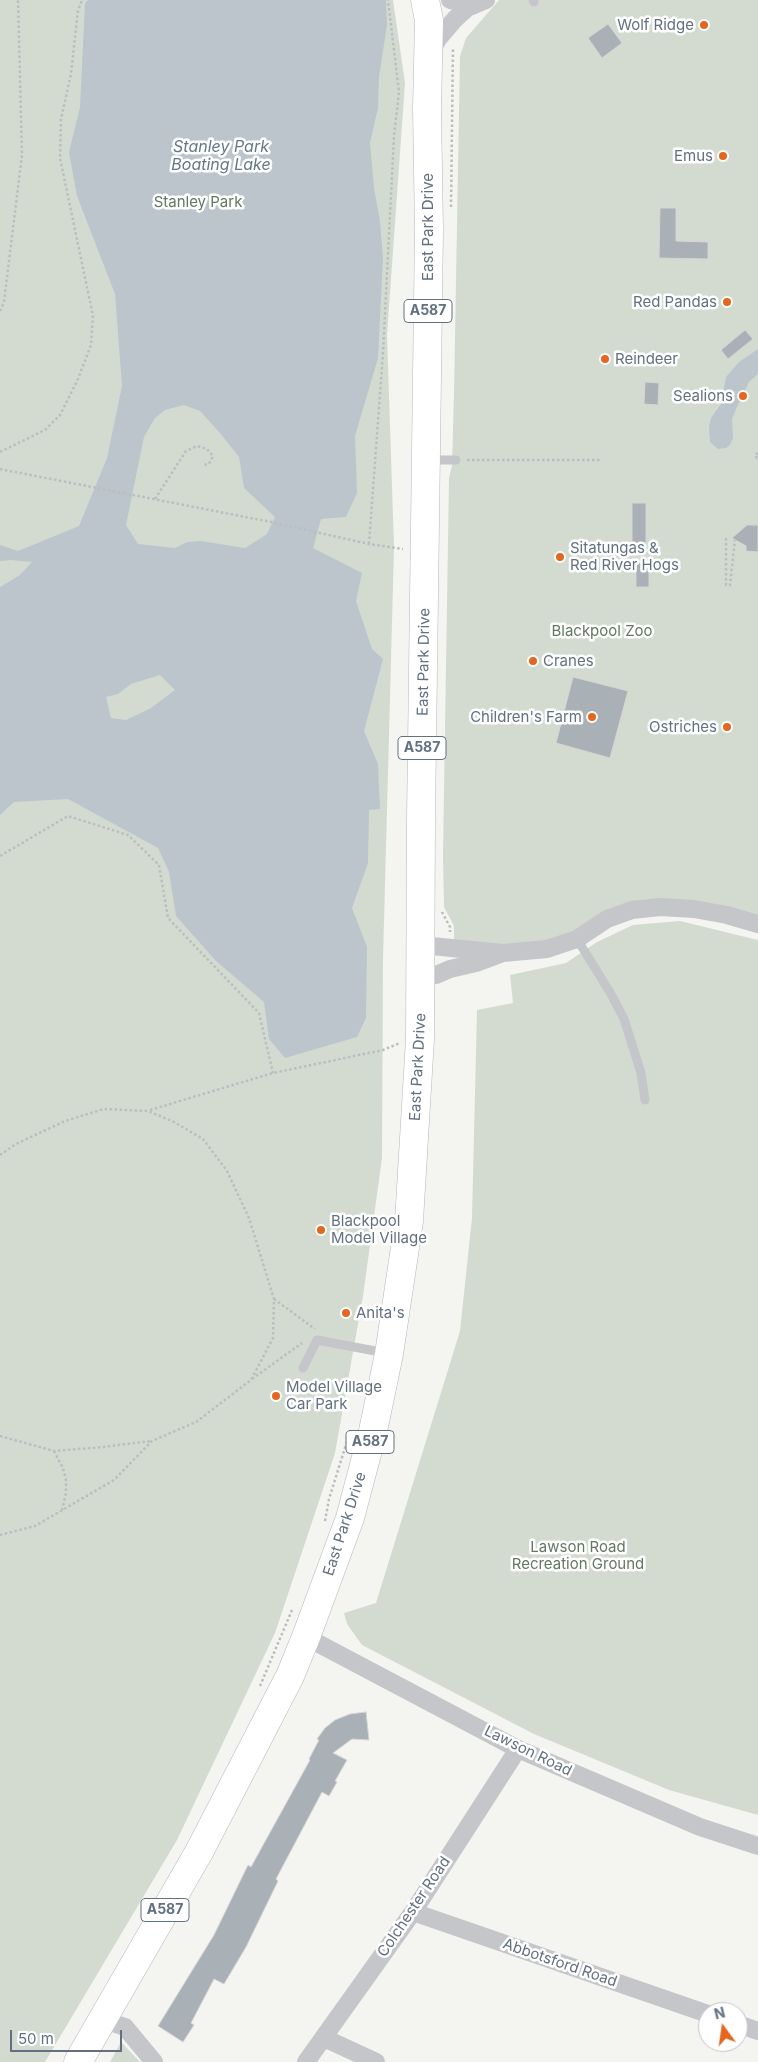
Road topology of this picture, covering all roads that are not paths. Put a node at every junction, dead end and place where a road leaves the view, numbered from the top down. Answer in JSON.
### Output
{"nodes":[{"id":1,"x":425,"y":0,"type":"edge"},
{"id":2,"x":450,"y":0,"type":"edge"},
{"id":3,"x":480,"y":3,"type":"edge"},
{"id":4,"x":428,"y":57,"type":"junction"},
{"id":5,"x":426,"y":460,"type":"junction"},
{"id":6,"x":456,"y":460,"type":"road end"},
{"id":7,"x":758,"y":924,"type":"edge"},
{"id":8,"x":577,"y":939,"type":"junction"},
{"id":9,"x":421,"y":945,"type":"junction"},
{"id":10,"x":503,"y":953,"type":"junction"},
{"id":11,"x":422,"y":975,"type":"junction"},
{"id":12,"x":646,"y":1100,"type":"dead end"},
{"id":13,"x":389,"y":1354,"type":"junction"},
{"id":14,"x":303,"y":1368,"type":"dead end"},
{"id":15,"x":306,"y":1637,"type":"junction"},
{"id":16,"x":518,"y":1749,"type":"junction"},
{"id":17,"x":758,"y":1846,"type":"edge"},
{"id":18,"x":413,"y":1912,"type":"junction"},
{"id":19,"x":698,"y":2011,"type":"edge"},
{"id":20,"x":97,"y":2027,"type":"junction"},
{"id":21,"x":324,"y":2038,"type":"junction"},
{"id":22,"x":78,"y":2062,"type":"edge"},
{"id":23,"x":154,"y":2062,"type":"edge"},
{"id":24,"x":306,"y":2062,"type":"edge"},
{"id":25,"x":376,"y":2062,"type":"edge"}],
"edges":[{"from":1,"to":4,"type":"main road","name":"East Park Drive","number":"A587"},
{"from":2,"to":3,"type":"street"},
{"from":3,"to":4,"type":"street"},
{"from":4,"to":5,"type":"main road","name":"East Park Drive","number":"A587"},
{"from":5,"to":6,"type":"lane"},
{"from":5,"to":9,"type":"main road","name":"East Park Drive","number":"A587"},
{"from":7,"to":8,"type":"street"},
{"from":8,"to":10,"type":"street"},
{"from":8,"to":12,"type":"lane"},
{"from":9,"to":10,"type":"street"},
{"from":9,"to":11,"type":"main road","name":"East Park Drive","number":"A587"},
{"from":10,"to":11,"type":"street"},
{"from":11,"to":13,"type":"main road","name":"East Park Drive","number":"A587"},
{"from":13,"to":14,"type":"lane"},
{"from":13,"to":15,"type":"main road","name":"East Park Drive","number":"A587"},
{"from":15,"to":16,"type":"street","name":"Lawson Road"},
{"from":15,"to":20,"type":"main road","name":"East Park Drive","number":"A587"},
{"from":16,"to":17,"type":"street","name":"Lawson Road"},
{"from":16,"to":18,"type":"street","name":"Colchester Road"},
{"from":18,"to":19,"type":"street","name":"Abbotsford Road"},
{"from":18,"to":21,"type":"street","name":"Colchester Road"},
{"from":20,"to":22,"type":"main road","name":"East Park Drive","number":"A587"},
{"from":20,"to":23,"type":"street"},
{"from":21,"to":24,"type":"street","name":"Colchester Road"},
{"from":21,"to":25,"type":"street"}]}
